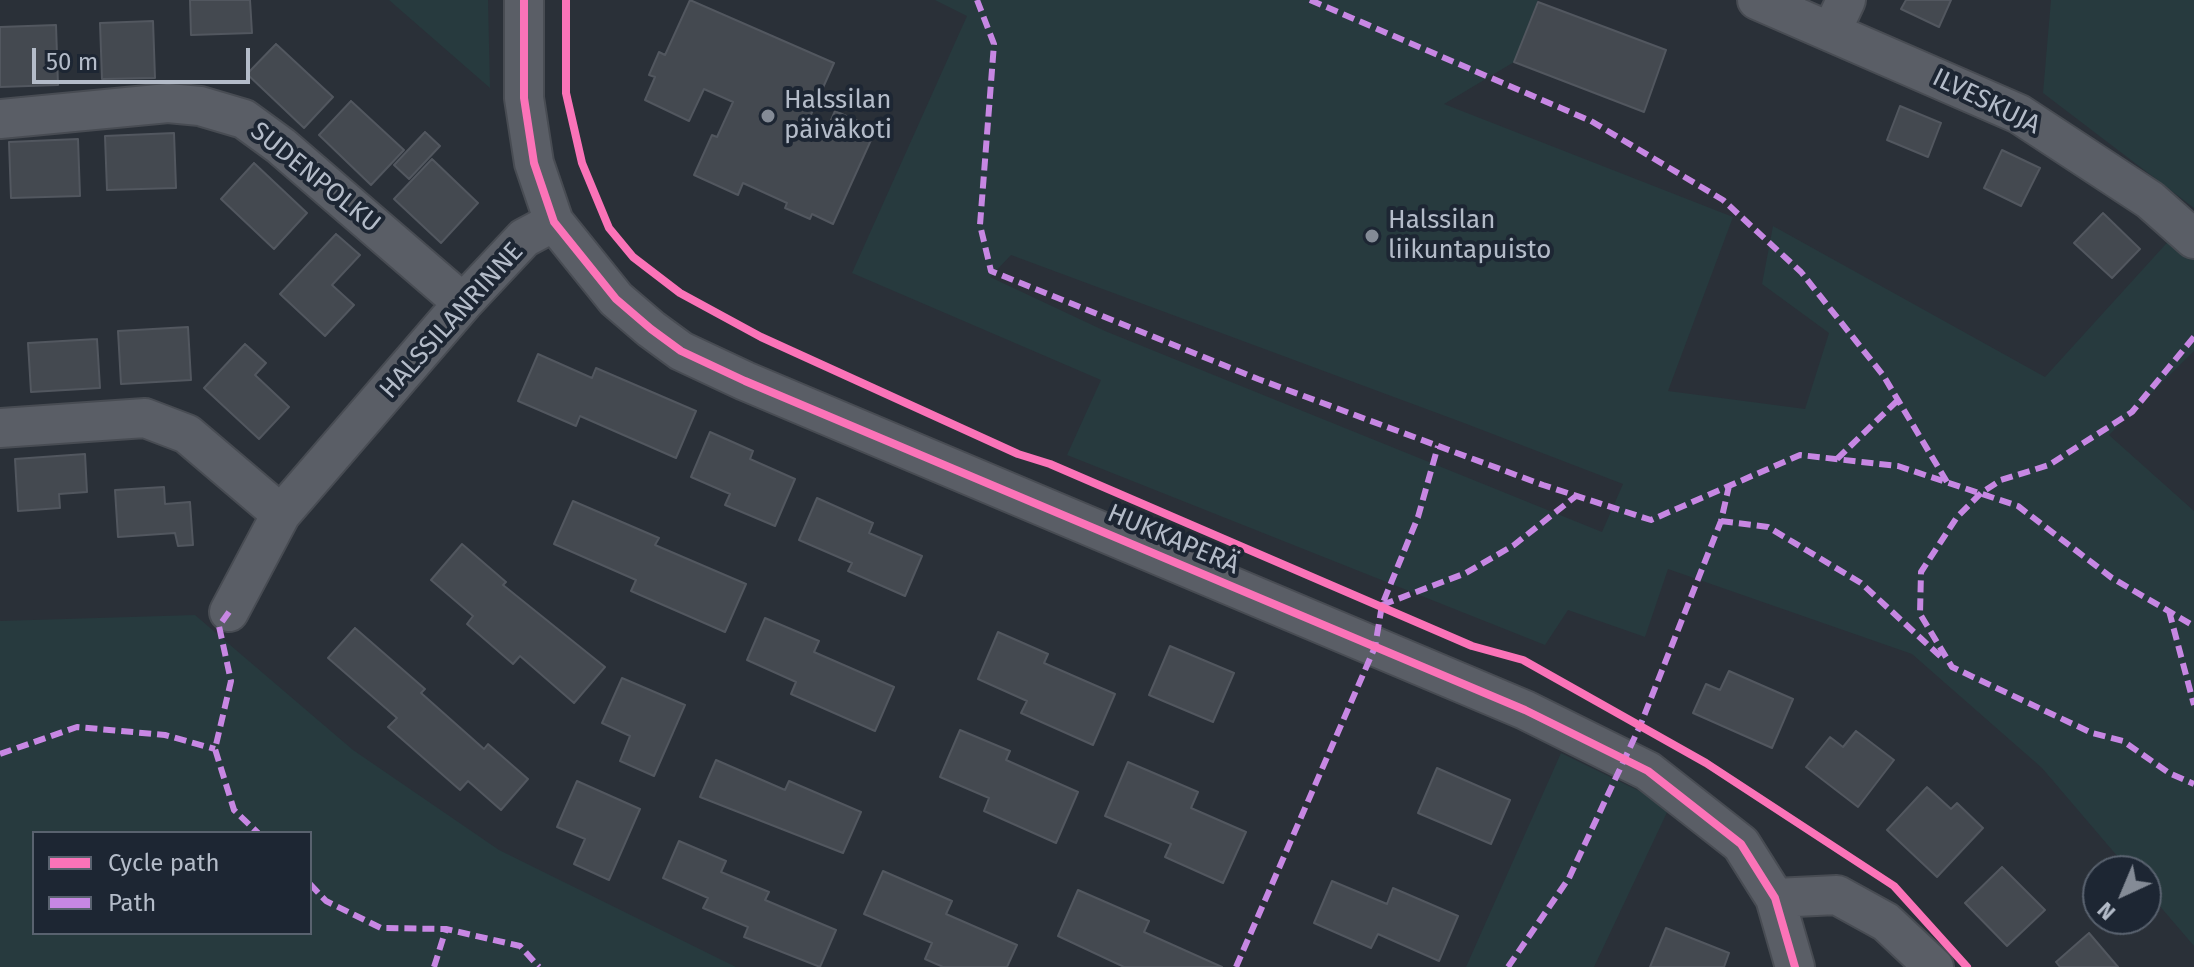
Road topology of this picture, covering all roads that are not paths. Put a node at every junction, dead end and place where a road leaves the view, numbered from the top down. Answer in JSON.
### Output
{"nodes":[{"id":1,"x":524,"y":0,"type":"edge"},
{"id":2,"x":1757,"y":0,"type":"edge"},
{"id":3,"x":1839,"y":15,"type":"edge"},
{"id":4,"x":0,"y":119,"type":"edge"},
{"id":5,"x":554,"y":222,"type":"junction"},
{"id":6,"x":2194,"y":239,"type":"edge"},
{"id":7,"x":463,"y":303,"type":"junction"},
{"id":8,"x":0,"y":428,"type":"edge"},
{"id":9,"x":281,"y":514,"type":"junction"},
{"id":10,"x":229,"y":612,"type":"dead end"},
{"id":11,"x":1775,"y":898,"type":"junction"},
{"id":12,"x":1795,"y":967,"type":"edge"},
{"id":13,"x":1934,"y":967,"type":"edge"}],
"edges":[{"from":1,"to":5,"type":"street"},
{"from":2,"to":3,"type":"street","name":"ILVESKUJA"},
{"from":3,"to":6,"type":"street","name":"ILVESKUJA"},
{"from":4,"to":7,"type":"street","name":"SUDENPOLKU"},
{"from":5,"to":7,"type":"street","name":"HALSSILANRINNE"},
{"from":5,"to":11,"type":"street","name":"HUKKAPERÄ"},
{"from":7,"to":9,"type":"street","name":"HALSSILANRINNE"},
{"from":8,"to":9,"type":"street"},
{"from":9,"to":10,"type":"street","name":"HALSSILANRINNE"},
{"from":11,"to":12,"type":"street","name":"HUKKAPERÄ"},
{"from":11,"to":13,"type":"street"}]}
